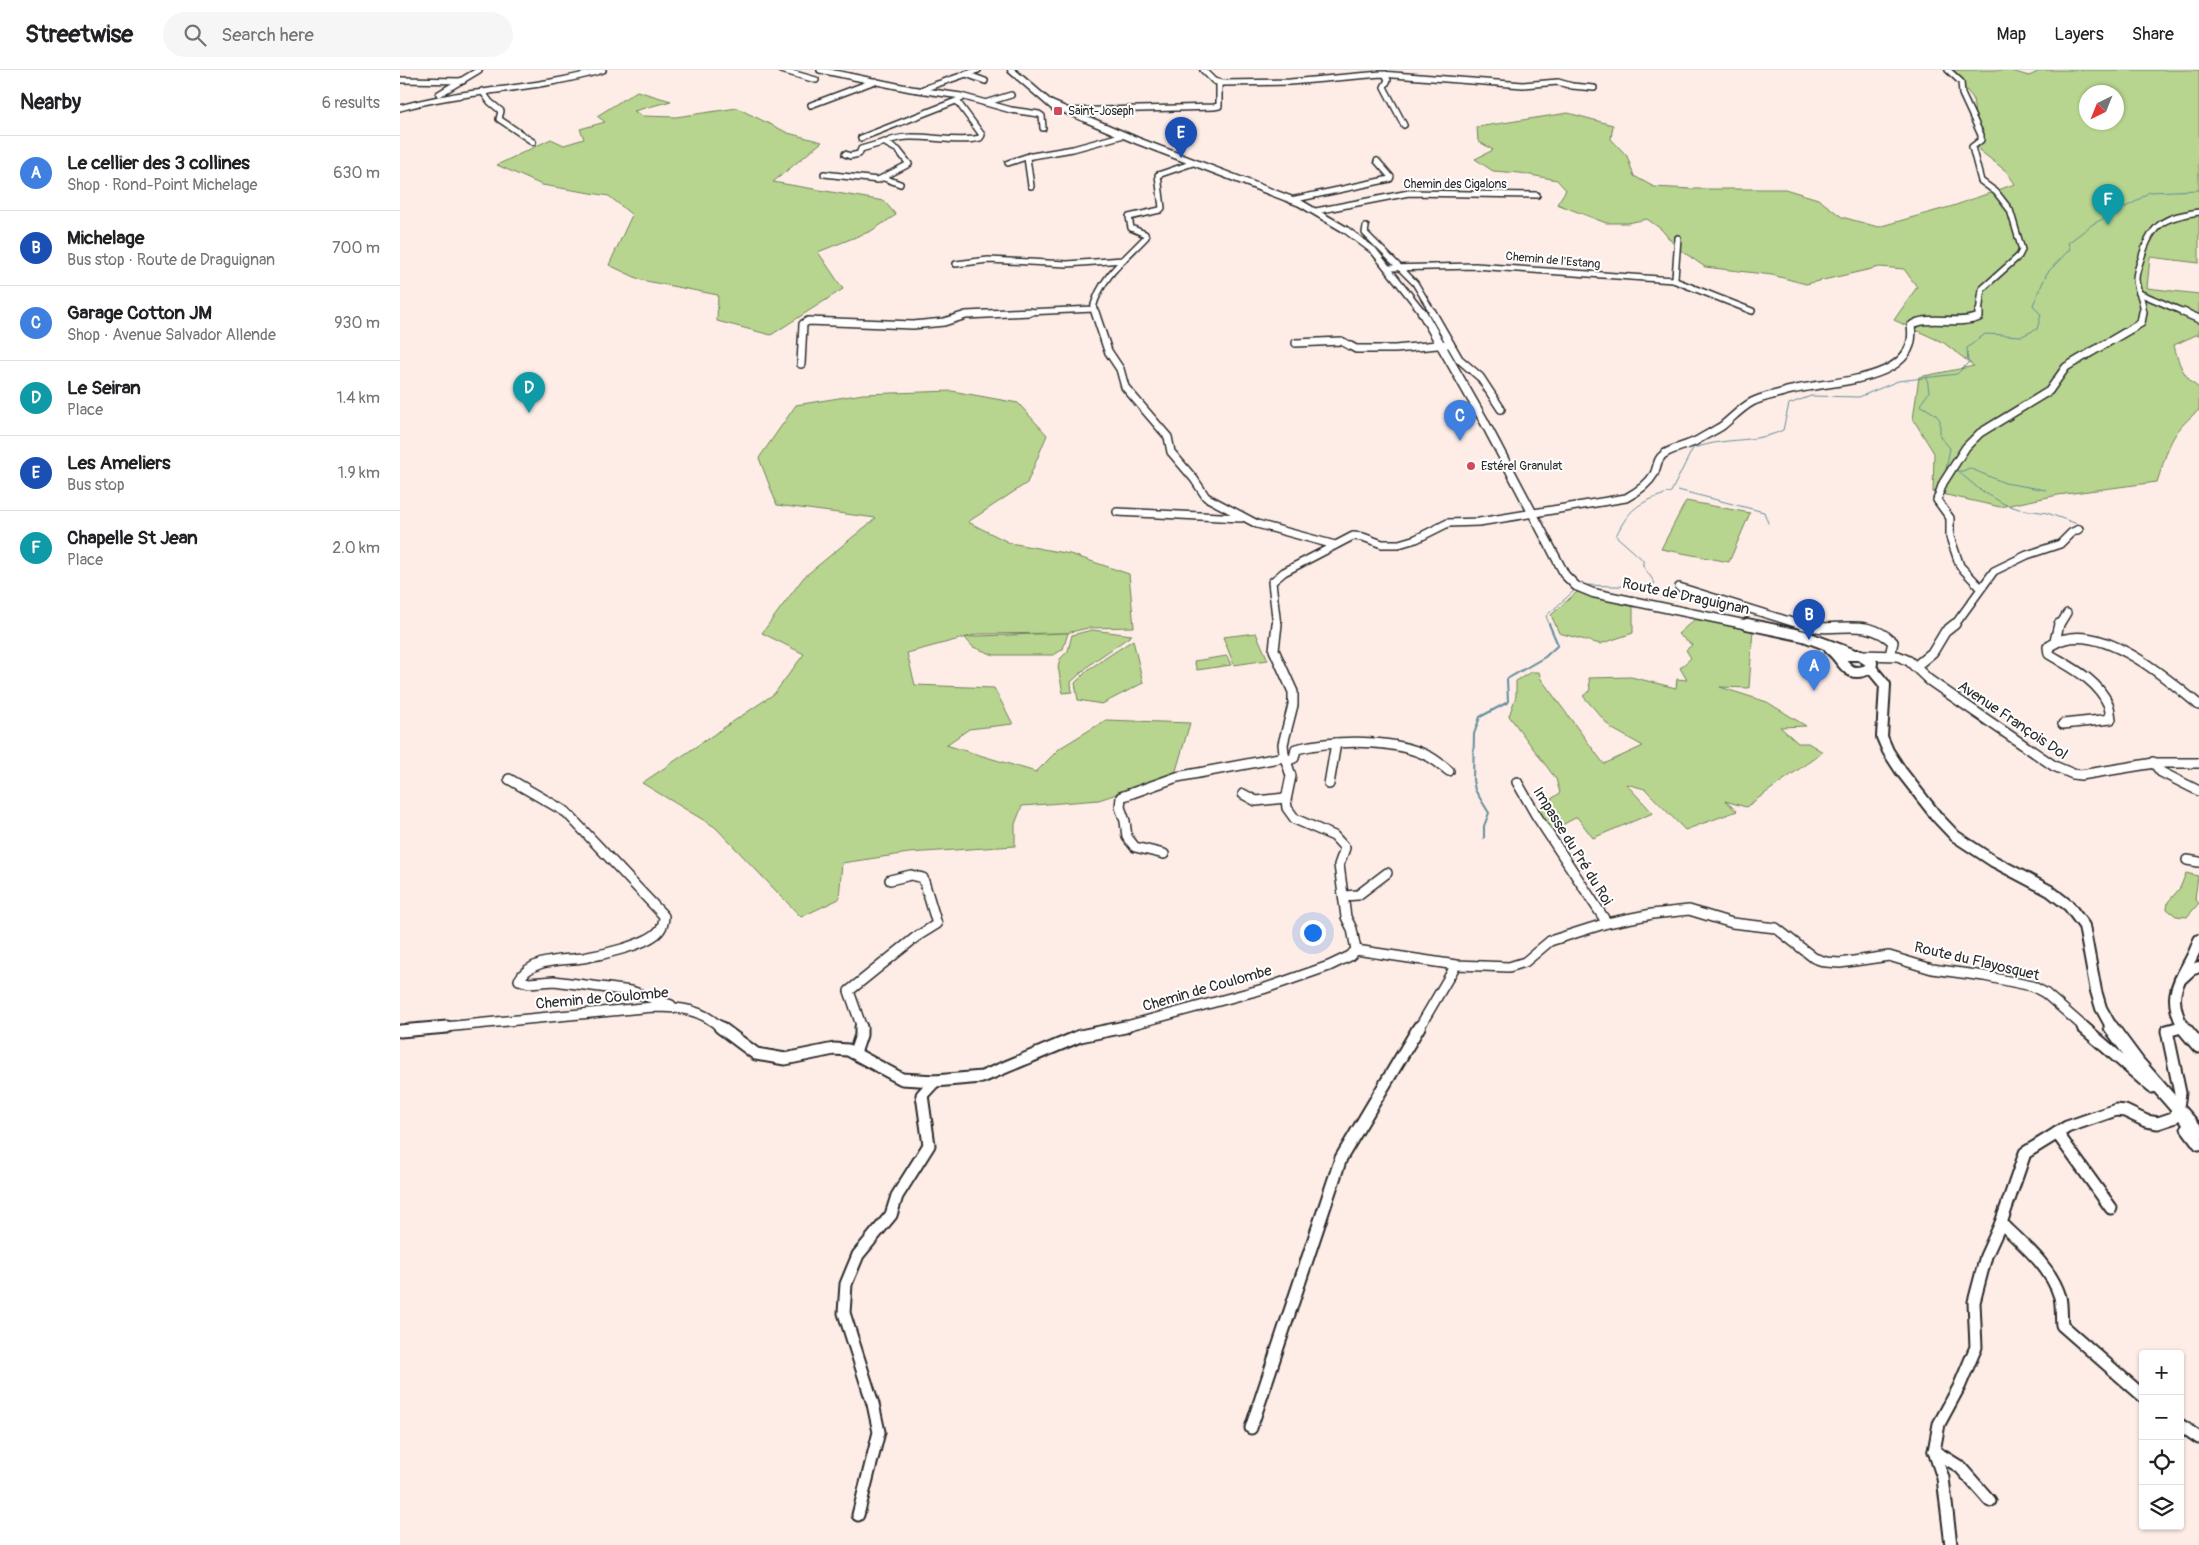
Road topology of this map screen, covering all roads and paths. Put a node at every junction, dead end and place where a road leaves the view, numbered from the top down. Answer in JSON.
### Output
{"nodes":[{"id":1,"x":479,"y":70,"type":"edge"},
{"id":2,"x":603,"y":70,"type":"edge"},
{"id":3,"x":780,"y":70,"type":"edge"},
{"id":4,"x":820,"y":70,"type":"edge"},
{"id":5,"x":978,"y":70,"type":"edge"},
{"id":6,"x":1203,"y":70,"type":"edge"},
{"id":7,"x":1948,"y":70,"type":"edge"},
{"id":8,"x":1013,"y":71,"type":"edge"},
{"id":9,"x":1384,"y":73,"type":"edge"},
{"id":10,"x":966,"y":74,"type":"junction"},
{"id":11,"x":400,"y":80,"type":"edge"},
{"id":12,"x":816,"y":80,"type":"dead end"},
{"id":13,"x":463,"y":81,"type":"junction"},
{"id":14,"x":876,"y":81,"type":"junction"},
{"id":15,"x":985,"y":81,"type":"dead end"},
{"id":16,"x":1221,"y":83,"type":"junction"},
{"id":17,"x":1594,"y":88,"type":"dead end"},
{"id":18,"x":923,"y":89,"type":"junction"},
{"id":19,"x":482,"y":91,"type":"junction"},
{"id":20,"x":1011,"y":95,"type":"dead end"},
{"id":21,"x":960,"y":99,"type":"junction"},
{"id":22,"x":426,"y":101,"type":"junction"},
{"id":23,"x":984,"y":103,"type":"junction"},
{"id":24,"x":811,"y":105,"type":"dead end"},
{"id":25,"x":1053,"y":106,"type":"junction"},
{"id":26,"x":400,"y":108,"type":"edge"},
{"id":27,"x":1065,"y":111,"type":"junction"},
{"id":28,"x":1404,"y":125,"type":"dead end"},
{"id":29,"x":1043,"y":128,"type":"dead end"},
{"id":30,"x":1123,"y":135,"type":"junction"},
{"id":31,"x":861,"y":138,"type":"dead end"},
{"id":32,"x":533,"y":142,"type":"dead end"},
{"id":33,"x":885,"y":142,"type":"junction"},
{"id":34,"x":845,"y":154,"type":"dead end"},
{"id":35,"x":1030,"y":156,"type":"junction"},
{"id":36,"x":1377,"y":161,"type":"dead end"},
{"id":37,"x":1008,"y":163,"type":"dead end"},
{"id":38,"x":1193,"y":163,"type":"junction"},
{"id":39,"x":824,"y":174,"type":"dead end"},
{"id":40,"x":884,"y":178,"type":"junction"},
{"id":41,"x":900,"y":184,"type":"dead end"},
{"id":42,"x":1030,"y":186,"type":"dead end"},
{"id":43,"x":1537,"y":194,"type":"dead end"},
{"id":44,"x":1292,"y":200,"type":"junction"},
{"id":45,"x":1316,"y":212,"type":"junction"},
{"id":46,"x":2199,"y":212,"type":"edge"},
{"id":47,"x":1366,"y":227,"type":"dead end"},
{"id":48,"x":1678,"y":238,"type":"dead end"},
{"id":49,"x":1123,"y":260,"type":"junction"},
{"id":50,"x":956,"y":264,"type":"dead end"},
{"id":51,"x":1399,"y":266,"type":"junction"},
{"id":52,"x":1388,"y":268,"type":"junction"},
{"id":53,"x":1673,"y":280,"type":"junction"},
{"id":54,"x":2139,"y":294,"type":"junction"},
{"id":55,"x":1094,"y":309,"type":"junction"},
{"id":56,"x":1752,"y":312,"type":"dead end"},
{"id":57,"x":2199,"y":319,"type":"edge"},
{"id":58,"x":1296,"y":343,"type":"dead end"},
{"id":59,"x":1450,"y":344,"type":"junction"},
{"id":60,"x":1441,"y":345,"type":"junction"},
{"id":61,"x":801,"y":364,"type":"dead end"},
{"id":62,"x":1501,"y":409,"type":"dead end"},
{"id":63,"x":1526,"y":503,"type":"junction"},
{"id":64,"x":1117,"y":512,"type":"dead end"},
{"id":65,"x":1532,"y":514,"type":"junction"},
{"id":66,"x":1522,"y":516,"type":"junction"},
{"id":67,"x":1248,"y":519,"type":"junction"},
{"id":68,"x":2079,"y":529,"type":"dead end"},
{"id":69,"x":1335,"y":544,"type":"junction"},
{"id":70,"x":1980,"y":587,"type":"junction"},
{"id":71,"x":1679,"y":588,"type":"dead end"},
{"id":72,"x":2067,"y":613,"type":"dead end"},
{"id":73,"x":1790,"y":634,"type":"junction"},
{"id":74,"x":2055,"y":641,"type":"junction"},
{"id":75,"x":1852,"y":654,"type":"junction"},
{"id":76,"x":1862,"y":655,"type":"junction"},
{"id":77,"x":1887,"y":655,"type":"junction"},
{"id":78,"x":1841,"y":659,"type":"junction"},
{"id":79,"x":1872,"y":665,"type":"junction"},
{"id":80,"x":1916,"y":666,"type":"junction"},
{"id":81,"x":1858,"y":672,"type":"junction"},
{"id":82,"x":1885,"y":694,"type":"junction"},
{"id":83,"x":2199,"y":704,"type":"edge"},
{"id":84,"x":2063,"y":724,"type":"dead end"},
{"id":85,"x":1336,"y":743,"type":"junction"},
{"id":86,"x":1285,"y":759,"type":"junction"},
{"id":87,"x":2153,"y":762,"type":"junction"},
{"id":88,"x":2199,"y":763,"type":"edge"},
{"id":89,"x":1449,"y":771,"type":"dead end"},
{"id":90,"x":509,"y":779,"type":"dead end"},
{"id":91,"x":1517,"y":782,"type":"dead end"},
{"id":92,"x":1329,"y":784,"type":"dead end"},
{"id":93,"x":2199,"y":791,"type":"edge"},
{"id":94,"x":1242,"y":794,"type":"dead end"},
{"id":95,"x":1285,"y":798,"type":"junction"},
{"id":96,"x":1164,"y":854,"type":"dead end"},
{"id":97,"x":2187,"y":860,"type":"dead end"},
{"id":98,"x":2199,"y":862,"type":"edge"},
{"id":99,"x":1387,"y":873,"type":"dead end"},
{"id":100,"x":890,"y":880,"type":"dead end"},
{"id":101,"x":1344,"y":896,"type":"junction"},
{"id":102,"x":1607,"y":924,"type":"junction"},
{"id":103,"x":2199,"y":945,"type":"edge"},
{"id":104,"x":1356,"y":950,"type":"junction"},
{"id":105,"x":1456,"y":965,"type":"junction"},
{"id":106,"x":2199,"y":967,"type":"edge"},
{"id":107,"x":2176,"y":984,"type":"junction"},
{"id":108,"x":676,"y":1007,"type":"junction"},
{"id":109,"x":2183,"y":1026,"type":"junction"},
{"id":110,"x":400,"y":1031,"type":"edge"},
{"id":111,"x":2199,"y":1046,"type":"edge"},
{"id":112,"x":855,"y":1053,"type":"junction"},
{"id":113,"x":935,"y":1081,"type":"junction"},
{"id":114,"x":2163,"y":1092,"type":"junction"},
{"id":115,"x":2177,"y":1111,"type":"junction"},
{"id":116,"x":2199,"y":1133,"type":"edge"},
{"id":117,"x":2057,"y":1134,"type":"junction"},
{"id":118,"x":2199,"y":1144,"type":"edge"},
{"id":119,"x":2111,"y":1208,"type":"dead end"},
{"id":120,"x":2001,"y":1223,"type":"junction"},
{"id":121,"x":2142,"y":1395,"type":"edge"},
{"id":122,"x":1251,"y":1428,"type":"dead end"},
{"id":123,"x":2184,"y":1428,"type":"edge"},
{"id":124,"x":2199,"y":1438,"type":"edge"},
{"id":125,"x":1934,"y":1451,"type":"junction"},
{"id":126,"x":1990,"y":1501,"type":"dead end"},
{"id":127,"x":858,"y":1515,"type":"dead end"},
{"id":128,"x":1951,"y":1545,"type":"edge"}],
"edges":[{"from":1,"to":13,"type":"street"},
{"from":2,"to":19,"type":"street"},
{"from":3,"to":12,"type":"street"},
{"from":4,"to":14,"type":"street"},
{"from":5,"to":10,"type":"street"},
{"from":6,"to":16,"type":"street"},
{"from":7,"to":65,"type":"street"},
{"from":8,"to":25,"type":"main road"},
{"from":9,"to":16,"type":"street"},
{"from":9,"to":17,"type":"street"},
{"from":9,"to":28,"type":"street"},
{"from":10,"to":15,"type":"street"},
{"from":10,"to":18,"type":"street"},
{"from":11,"to":13,"type":"street"},
{"from":13,"to":22,"type":"street"},
{"from":14,"to":18,"type":"street"},
{"from":14,"to":24,"type":"street"},
{"from":16,"to":27,"type":"street"},
{"from":18,"to":21,"type":"street"},
{"from":19,"to":22,"type":"street"},
{"from":19,"to":32,"type":"street"},
{"from":20,"to":23,"type":"street"},
{"from":21,"to":23,"type":"street"},
{"from":21,"to":31,"type":"street"},
{"from":21,"to":33,"type":"street"},
{"from":22,"to":26,"type":"street"},
{"from":23,"to":29,"type":"street"},
{"from":25,"to":27,"type":"main road"},
{"from":25,"to":30,"type":"main road"},
{"from":27,"to":30,"type":"main road"},
{"from":30,"to":35,"type":"street"},
{"from":30,"to":38,"type":"main road"},
{"from":33,"to":34,"type":"street"},
{"from":33,"to":40,"type":"street"},
{"from":35,"to":37,"type":"street"},
{"from":35,"to":42,"type":"street"},
{"from":36,"to":44,"type":"street"},
{"from":38,"to":44,"type":"main road"},
{"from":38,"to":49,"type":"street"},
{"from":39,"to":40,"type":"street"},
{"from":40,"to":41,"type":"street"},
{"from":43,"to":45,"type":"street","name":"Chemin des Cigalons"},
{"from":44,"to":45,"type":"main road"},
{"from":45,"to":52,"type":"main road"},
{"from":46,"to":54,"type":"street"},
{"from":47,"to":51,"type":"street"},
{"from":48,"to":53,"type":"street"},
{"from":49,"to":50,"type":"street"},
{"from":49,"to":55,"type":"street"},
{"from":51,"to":52,"type":"street","name":"Chemin de l'Estang"},
{"from":51,"to":53,"type":"street","name":"Chemin de l'Estang"},
{"from":51,"to":59,"type":"street"},
{"from":52,"to":60,"type":"main road"},
{"from":53,"to":56,"type":"street","name":"Chemin de l'Estang"},
{"from":54,"to":57,"type":"street"},
{"from":54,"to":70,"type":"street"},
{"from":55,"to":61,"type":"street"},
{"from":55,"to":67,"type":"street"},
{"from":58,"to":60,"type":"street"},
{"from":59,"to":60,"type":"street"},
{"from":59,"to":62,"type":"street"},
{"from":60,"to":63,"type":"main road"},
{"from":63,"to":65,"type":"main road"},
{"from":63,"to":66,"type":"street"},
{"from":64,"to":67,"type":"street"},
{"from":65,"to":66,"type":"street"},
{"from":65,"to":73,"type":"main road","name":"Route de Draguignan"},
{"from":66,"to":69,"type":"street"},
{"from":67,"to":69,"type":"street"},
{"from":68,"to":70,"type":"street"},
{"from":69,"to":86,"type":"street"},
{"from":70,"to":80,"type":"street"},
{"from":71,"to":77,"type":"street"},
{"from":72,"to":74,"type":"street"},
{"from":73,"to":75,"type":"main road","name":"Route de Draguignan"},
{"from":73,"to":78,"type":"main road","name":"Route de Draguignan"},
{"from":74,"to":83,"type":"street"},
{"from":74,"to":84,"type":"street"},
{"from":75,"to":76,"type":"main road"},
{"from":75,"to":78,"type":"main road"},
{"from":76,"to":77,"type":"street","name":"Avenue François Dol"},
{"from":76,"to":79,"type":"main road"},
{"from":77,"to":79,"type":"street"},
{"from":77,"to":80,"type":"street","name":"Avenue François Dol"},
{"from":78,"to":81,"type":"main road","name":"Route de Draguignan"},
{"from":79,"to":81,"type":"main road"},
{"from":79,"to":82,"type":"main road"},
{"from":80,"to":87,"type":"street","name":"Avenue François Dol"},
{"from":81,"to":82,"type":"main road"},
{"from":82,"to":114,"type":"main road"},
{"from":85,"to":86,"type":"street"},
{"from":85,"to":89,"type":"street"},
{"from":85,"to":92,"type":"street"},
{"from":86,"to":95,"type":"street"},
{"from":86,"to":96,"type":"street"},
{"from":87,"to":88,"type":"street","name":"Avenue François Dol"},
{"from":87,"to":93,"type":"street"},
{"from":90,"to":108,"type":"street"},
{"from":91,"to":102,"type":"street","name":"Impasse du Pré du Roi"},
{"from":94,"to":95,"type":"street"},
{"from":95,"to":101,"type":"street"},
{"from":97,"to":98,"type":"street"},
{"from":99,"to":101,"type":"street"},
{"from":100,"to":112,"type":"street"},
{"from":101,"to":104,"type":"street"},
{"from":102,"to":105,"type":"street","name":"Route du Flayosquet"},
{"from":102,"to":114,"type":"street","name":"Route du Flayosquet"},
{"from":103,"to":107,"type":"main road"},
{"from":104,"to":105,"type":"street","name":"Route du Flayosquet"},
{"from":104,"to":113,"type":"street","name":"Chemin de Coulombe"},
{"from":105,"to":122,"type":"street"},
{"from":106,"to":107,"type":"main road"},
{"from":107,"to":109,"type":"main road"},
{"from":108,"to":110,"type":"street","name":"Chemin de Coulombe"},
{"from":108,"to":112,"type":"street","name":"Chemin de Coulombe"},
{"from":109,"to":111,"type":"main road"},
{"from":109,"to":115,"type":"street"},
{"from":112,"to":113,"type":"street","name":"Chemin de Coulombe"},
{"from":113,"to":127,"type":"street"},
{"from":114,"to":115,"type":"main road"},
{"from":115,"to":116,"type":"main road"},
{"from":115,"to":117,"type":"street"},
{"from":115,"to":118,"type":"street"},
{"from":117,"to":119,"type":"street"},
{"from":117,"to":120,"type":"street"},
{"from":120,"to":121,"type":"street"},
{"from":120,"to":125,"type":"street"},
{"from":123,"to":124,"type":"street"},
{"from":125,"to":126,"type":"street"},
{"from":125,"to":128,"type":"street"}]}
